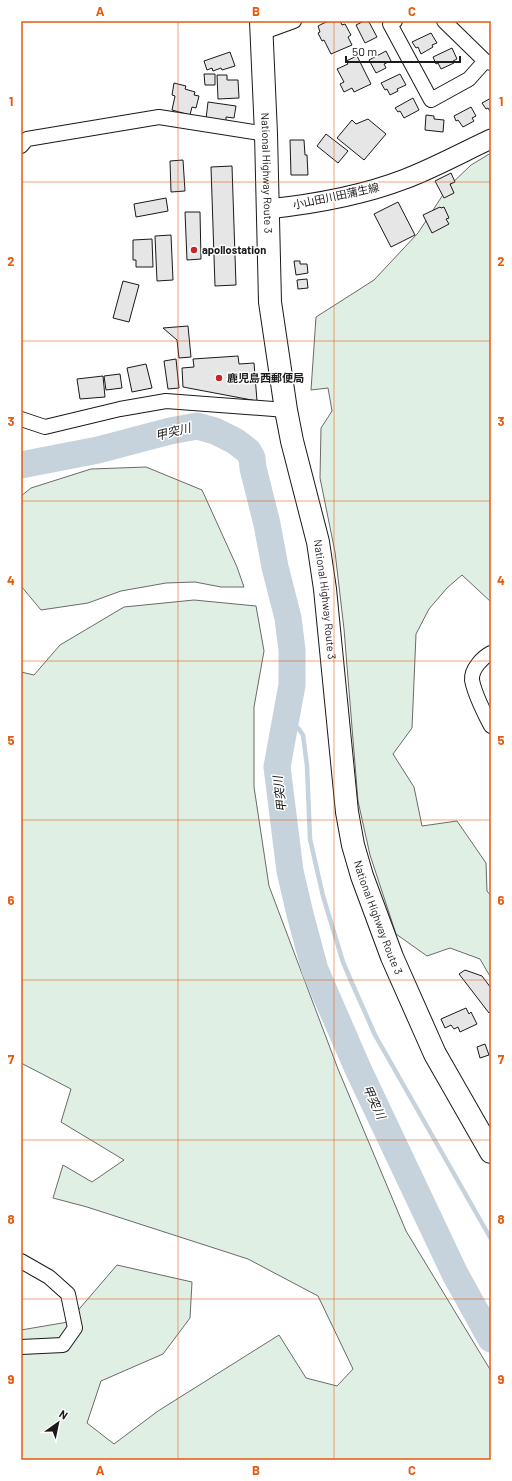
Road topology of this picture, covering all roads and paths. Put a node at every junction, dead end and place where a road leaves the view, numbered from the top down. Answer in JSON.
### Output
{"nodes":[{"id":1,"x":294,"y":21,"type":"edge"},
{"id":2,"x":395,"y":21,"type":"edge"},
{"id":3,"x":444,"y":21,"type":"edge"},
{"id":4,"x":261,"y":27,"type":"edge"},
{"id":5,"x":488,"y":62,"type":"edge"},
{"id":6,"x":266,"y":134,"type":"junction"},
{"id":7,"x":491,"y":139,"type":"edge"},
{"id":8,"x":21,"y":146,"type":"edge"},
{"id":9,"x":268,"y":209,"type":"junction"},
{"id":10,"x":286,"y":410,"type":"junction"},
{"id":11,"x":21,"y":418,"type":"edge"},
{"id":12,"x":491,"y":653,"type":"edge"},
{"id":13,"x":491,"y":726,"type":"edge"},
{"id":14,"x":491,"y":1152,"type":"edge"},
{"id":15,"x":21,"y":1261,"type":"edge"},
{"id":16,"x":21,"y":1347,"type":"edge"}],
"edges":[{"from":1,"to":4,"type":"street"},
{"from":2,"to":5,"type":"street"},
{"from":3,"to":5,"type":"street"},
{"from":4,"to":6,"type":"highway","name":"National Highway Route 3"},
{"from":6,"to":8,"type":"street"},
{"from":6,"to":9,"type":"highway","name":"National Highway Route 3"},
{"from":7,"to":9,"type":"main road","name":"小山田川田蒲生線"},
{"from":9,"to":10,"type":"highway","name":"National Highway Route 3"},
{"from":10,"to":11,"type":"street"},
{"from":10,"to":14,"type":"highway","name":"National Highway Route 3"},
{"from":12,"to":13,"type":"street"},
{"from":15,"to":16,"type":"street"}]}
